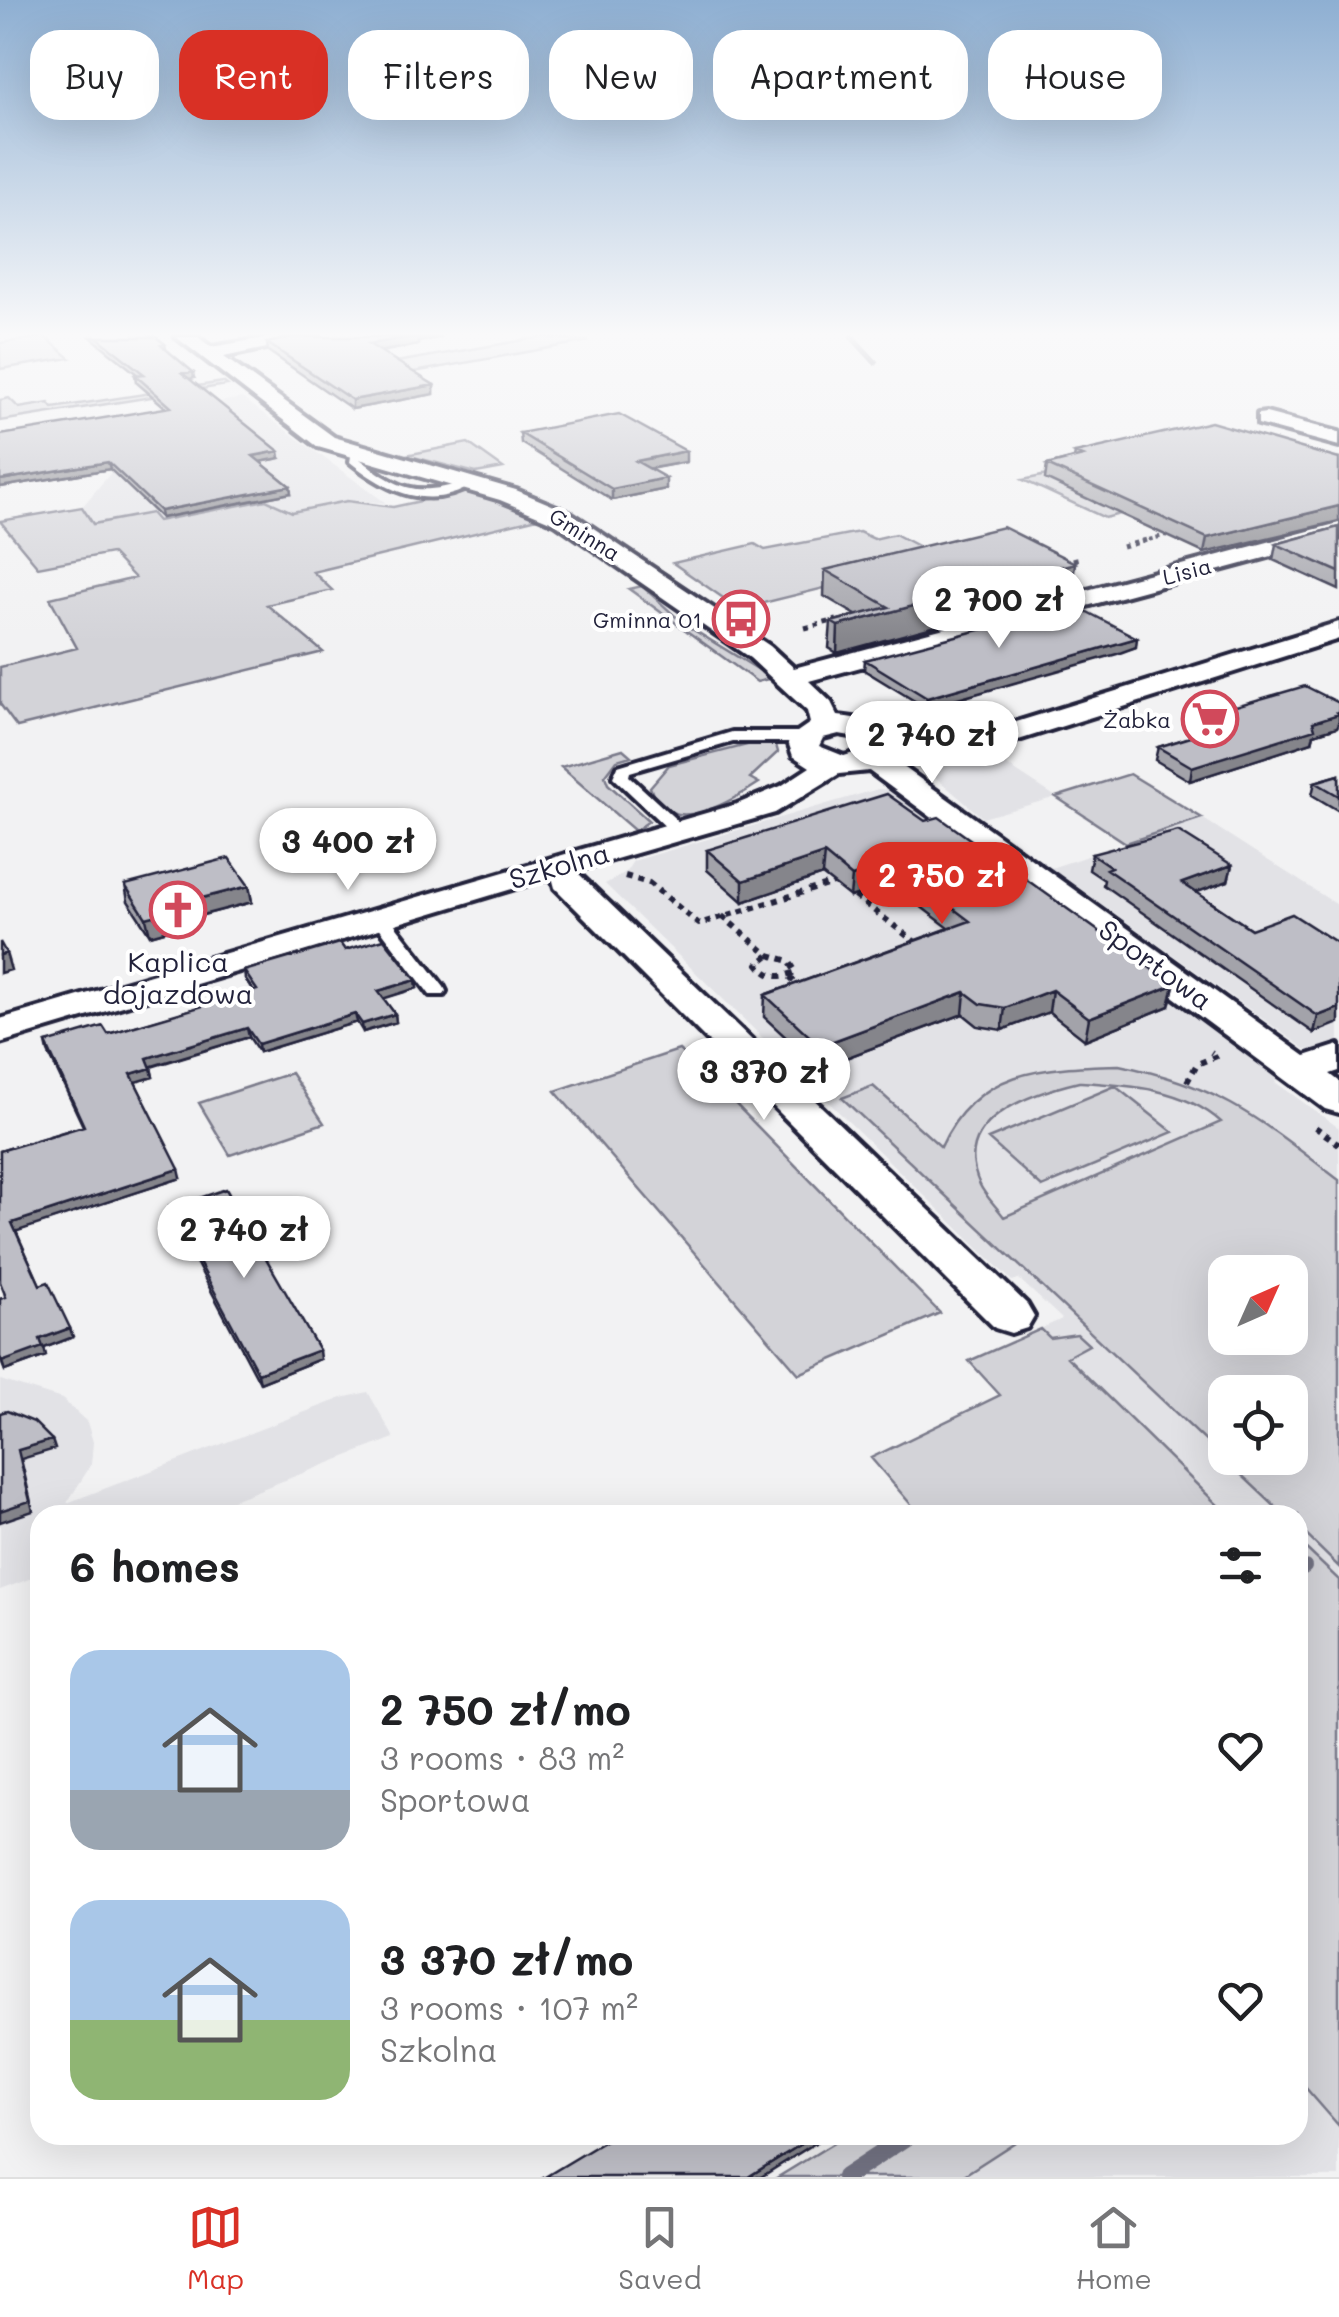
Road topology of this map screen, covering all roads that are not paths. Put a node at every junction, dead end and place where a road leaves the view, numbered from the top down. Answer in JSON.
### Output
{"nodes":[{"id":1,"x":323,"y":439,"type":"edge"},
{"id":2,"x":356,"y":453,"type":"junction"},
{"id":3,"x":394,"y":463,"type":"junction"},
{"id":4,"x":370,"y":473,"type":"junction"},
{"id":5,"x":468,"y":484,"type":"junction"},
{"id":6,"x":1339,"y":530,"type":"edge"},
{"id":7,"x":1339,"y":630,"type":"edge"},
{"id":8,"x":760,"y":652,"type":"junction"},
{"id":9,"x":804,"y":674,"type":"junction"},
{"id":10,"x":825,"y":742,"type":"junction"},
{"id":11,"x":880,"y":752,"type":"junction"},
{"id":12,"x":678,"y":830,"type":"junction"},
{"id":13,"x":567,"y":881,"type":"dead end"},
{"id":14,"x":381,"y":918,"type":"junction"},
{"id":15,"x":438,"y":991,"type":"dead end"},
{"id":16,"x":0,"y":1032,"type":"edge"},
{"id":17,"x":1339,"y":1057,"type":"edge"},
{"id":18,"x":1301,"y":1072,"type":"junction"},
{"id":19,"x":1339,"y":1100,"type":"edge"},
{"id":20,"x":1011,"y":1316,"type":"dead end"}],
"edges":[{"from":1,"to":2,"type":"street","name":"Gminna"},
{"from":2,"to":3,"type":"street","name":"Gminna"},
{"from":2,"to":4,"type":"lane"},
{"from":3,"to":4,"type":"lane"},
{"from":3,"to":5,"type":"street","name":"Gminna"},
{"from":4,"to":5,"type":"lane"},
{"from":5,"to":8,"type":"street","name":"Gminna"},
{"from":6,"to":9,"type":"street","name":"Lisia"},
{"from":7,"to":11,"type":"street"},
{"from":8,"to":9,"type":"street","name":"Gminna"},
{"from":8,"to":10,"type":"street","name":"Gminna"},
{"from":9,"to":10,"type":"street","name":"Gminna"},
{"from":10,"to":11,"type":"street"},
{"from":10,"to":11,"type":"street","name":"Sportowa"},
{"from":10,"to":12,"type":"street","name":"Szkolna"},
{"from":10,"to":12,"type":"lane"},
{"from":11,"to":18,"type":"street","name":"Sportowa"},
{"from":12,"to":14,"type":"street","name":"Szkolna"},
{"from":13,"to":20,"type":"street"},
{"from":14,"to":15,"type":"lane"},
{"from":14,"to":16,"type":"street","name":"Szkolna"},
{"from":17,"to":18,"type":"street"},
{"from":18,"to":19,"type":"street","name":"Sportowa"}]}
